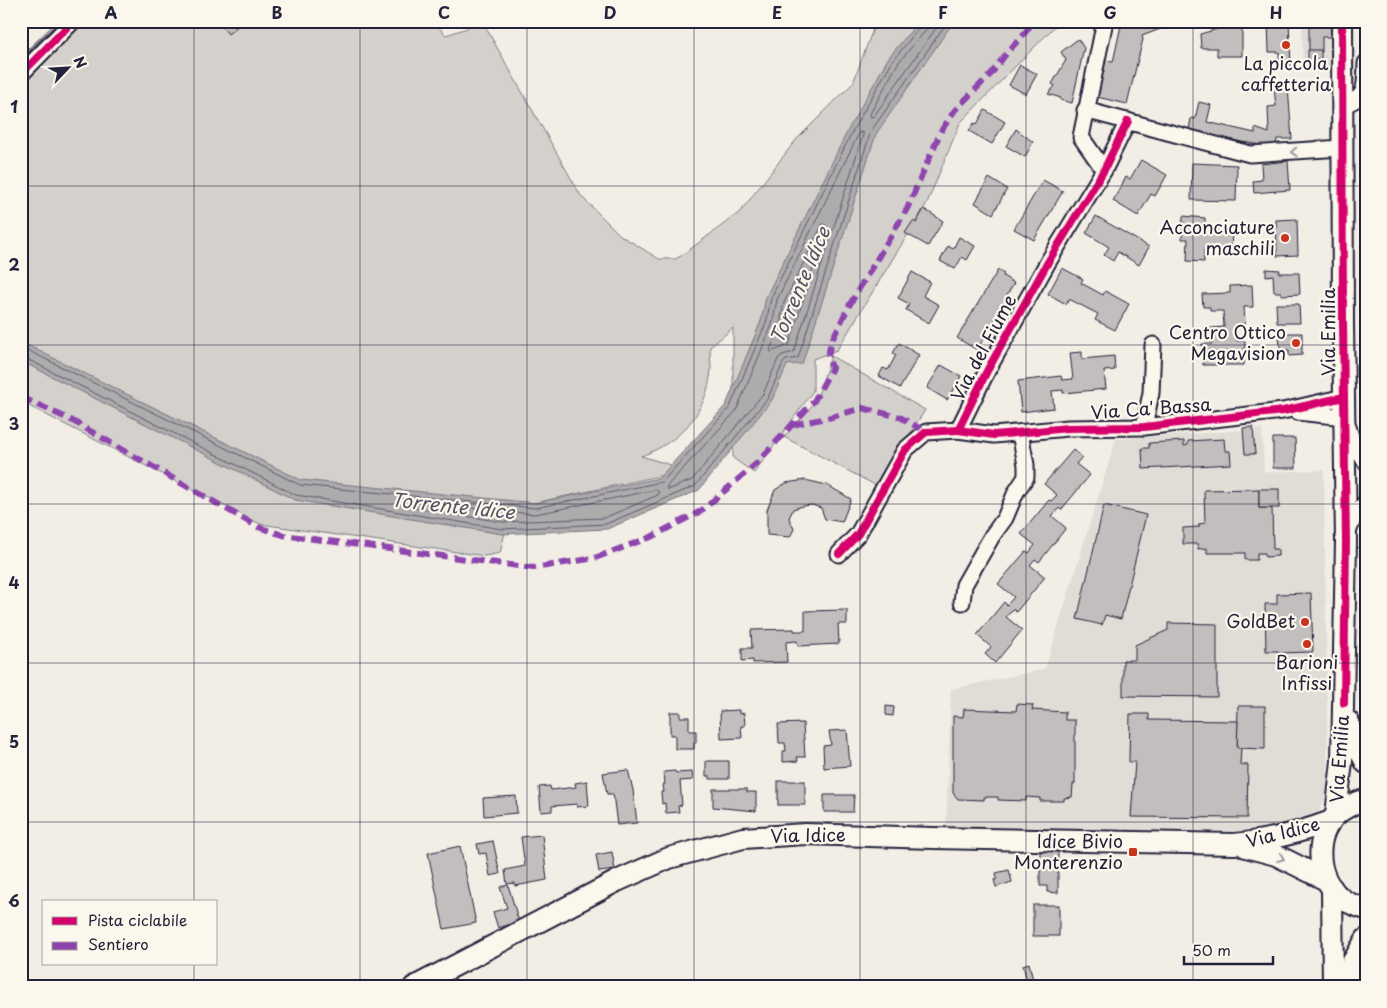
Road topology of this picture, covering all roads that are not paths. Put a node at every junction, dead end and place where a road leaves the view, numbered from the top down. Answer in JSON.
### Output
{"nodes":[{"id":1,"x":73,"y":21,"type":"edge"},
{"id":2,"x":1105,"y":21,"type":"edge"},
{"id":3,"x":1342,"y":21,"type":"edge"},
{"id":4,"x":1366,"y":64,"type":"edge"},
{"id":5,"x":21,"y":74,"type":"edge"},
{"id":6,"x":1342,"y":80,"type":"junction"},
{"id":7,"x":1342,"y":105,"type":"junction"},
{"id":8,"x":1085,"y":110,"type":"junction"},
{"id":9,"x":1128,"y":121,"type":"junction"},
{"id":10,"x":1342,"y":148,"type":"junction"},
{"id":11,"x":1104,"y":170,"type":"junction"},
{"id":12,"x":1153,"y":345,"type":"dead end"},
{"id":13,"x":1345,"y":407,"type":"junction"},
{"id":14,"x":1144,"y":427,"type":"junction"},
{"id":15,"x":958,"y":430,"type":"junction"},
{"id":16,"x":1020,"y":432,"type":"junction"},
{"id":17,"x":1366,"y":462,"type":"edge"},
{"id":18,"x":1366,"y":467,"type":"edge"},
{"id":19,"x":1346,"y":474,"type":"junction"},
{"id":20,"x":1366,"y":502,"type":"edge"},
{"id":21,"x":1346,"y":541,"type":"junction"},
{"id":22,"x":839,"y":554,"type":"dead end"},
{"id":23,"x":962,"y":602,"type":"dead end"},
{"id":24,"x":1344,"y":703,"type":"junction"},
{"id":25,"x":1366,"y":764,"type":"edge"},
{"id":26,"x":1366,"y":800,"type":"edge"},
{"id":27,"x":1334,"y":818,"type":"junction"},
{"id":28,"x":1234,"y":844,"type":"junction"},
{"id":29,"x":1329,"y":884,"type":"junction"},
{"id":30,"x":1366,"y":909,"type":"edge"},
{"id":31,"x":1366,"y":940,"type":"edge"},
{"id":32,"x":414,"y":987,"type":"edge"},
{"id":33,"x":1334,"y":987,"type":"edge"},
{"id":34,"x":1345,"y":987,"type":"edge"}],
"edges":[{"from":1,"to":5,"type":"street"},
{"from":2,"to":8,"type":"street"},
{"from":3,"to":6,"type":"main road","name":"Via Emilia"},
{"from":4,"to":6,"type":"street"},
{"from":4,"to":7,"type":"street"},
{"from":6,"to":7,"type":"main road","name":"Via Emilia"},
{"from":7,"to":10,"type":"main road","name":"Via Emilia"},
{"from":8,"to":9,"type":"street"},
{"from":8,"to":11,"type":"street"},
{"from":10,"to":9,"type":"street","one_way":true},
{"from":9,"to":11,"type":"street","name":"Via del Fiume"},
{"from":10,"to":13,"type":"main road","name":"Via Emilia"},
{"from":11,"to":15,"type":"street","name":"Via del Fiume"},
{"from":12,"to":14,"type":"street","name":"Via Ca' Bassa"},
{"from":13,"to":14,"type":"street","name":"Via Ca' Bassa"},
{"from":13,"to":17,"type":"street"},
{"from":13,"to":19,"type":"main road","name":"Via Emilia"},
{"from":14,"to":16,"type":"street","name":"Via Ca' Bassa"},
{"from":15,"to":16,"type":"street","name":"Via Ca' Bassa"},
{"from":15,"to":22,"type":"street"},
{"from":16,"to":23,"type":"street"},
{"from":18,"to":19,"type":"street"},
{"from":19,"to":21,"type":"main road","name":"Via Emilia"},
{"from":20,"to":21,"type":"street"},
{"from":21,"to":24,"type":"main road","name":"Via Emilia"},
{"from":24,"to":25,"type":"main road","name":"Via Emilia"},
{"from":24,"to":27,"type":"main road","name":"Via Emilia"},
{"from":26,"to":27,"type":"main road","name":"Via Emilia"},
{"from":27,"to":28,"type":"main road","name":"Via Idice"},
{"from":27,"to":29,"type":"main road","name":"Via Emilia"},
{"from":28,"to":29,"type":"main road","name":"Via Idice","one_way":true},
{"from":28,"to":32,"type":"main road","name":"Via Idice"},
{"from":29,"to":30,"type":"main road"},
{"from":29,"to":33,"type":"main road","name":"Via Emilia"},
{"from":31,"to":34,"type":"main road"}]}
